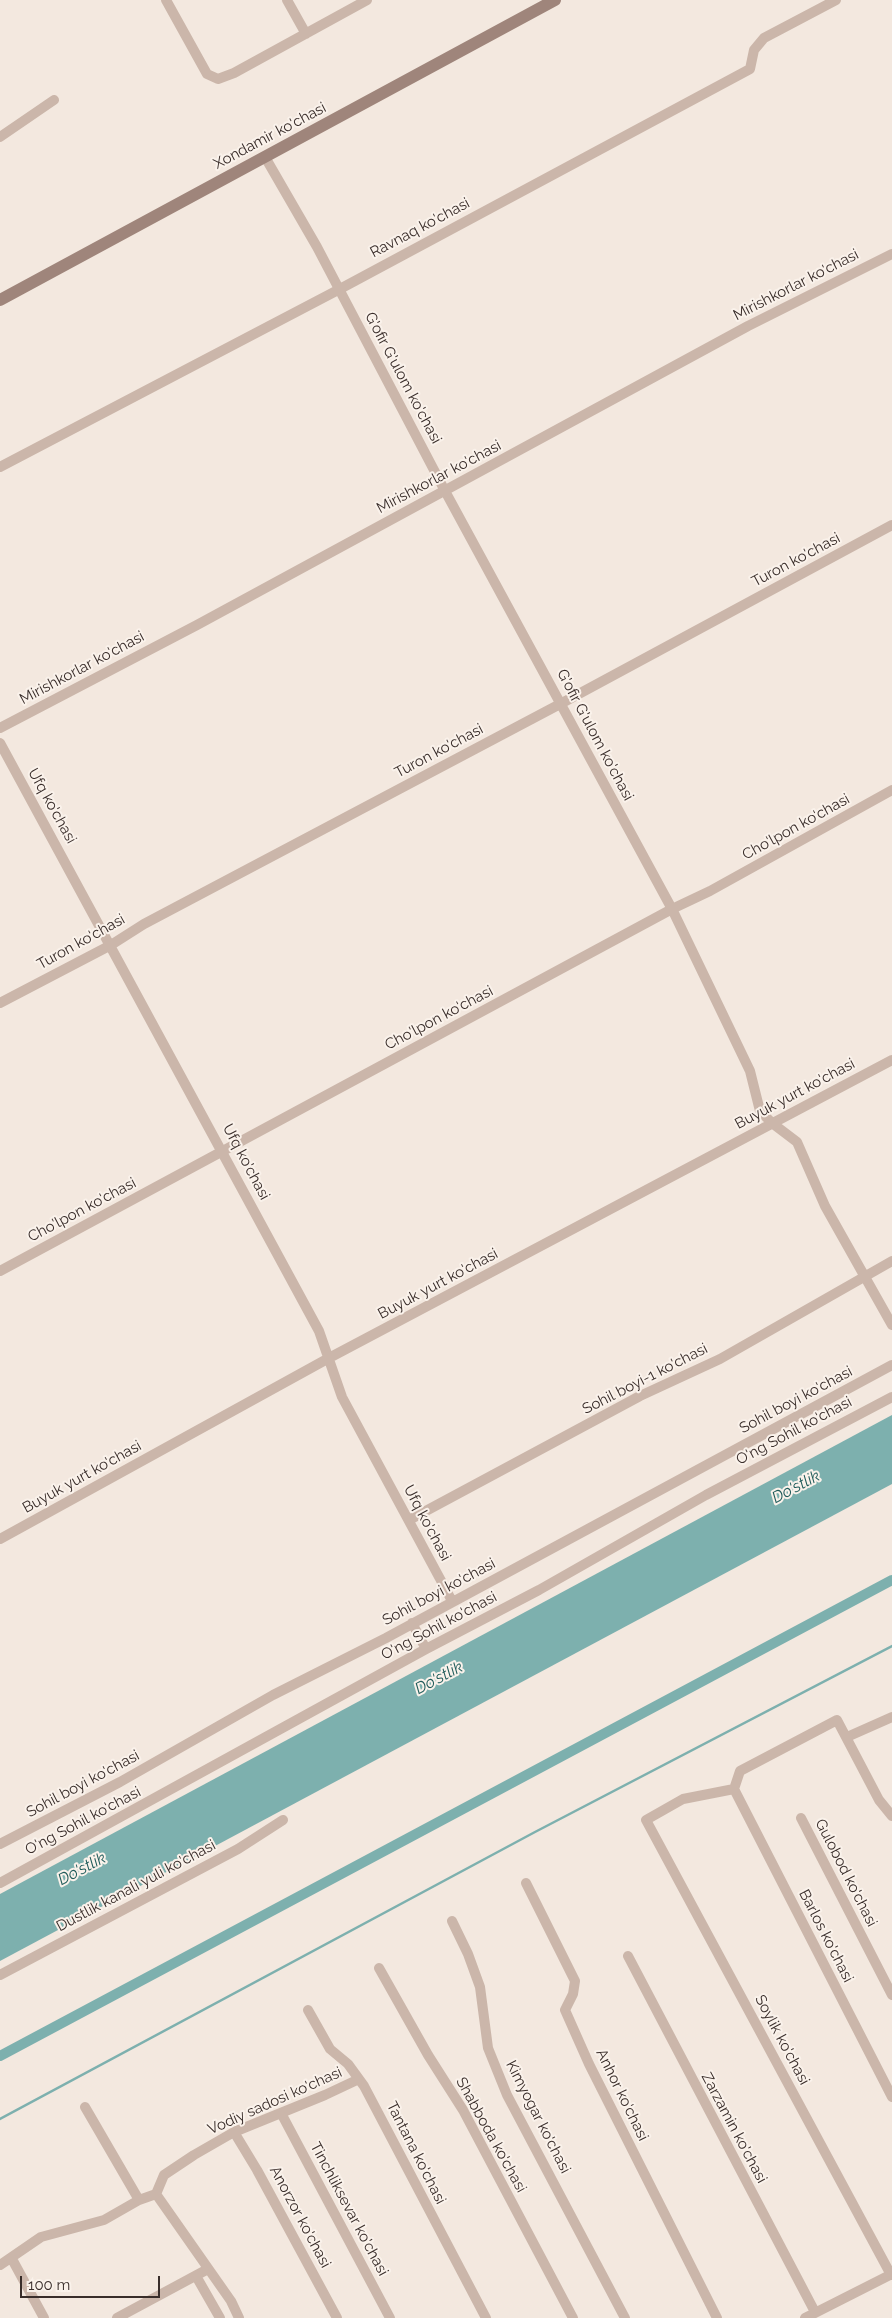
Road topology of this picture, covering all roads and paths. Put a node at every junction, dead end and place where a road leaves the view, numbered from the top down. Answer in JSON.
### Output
{"nodes":[{"id":1,"x":166,"y":0,"type":"edge"},
{"id":2,"x":287,"y":0,"type":"edge"},
{"id":3,"x":367,"y":0,"type":"edge"},
{"id":4,"x":836,"y":0,"type":"edge"},
{"id":5,"x":548,"y":2,"type":"edge"},
{"id":6,"x":306,"y":34,"type":"junction"},
{"id":7,"x":54,"y":100,"type":"dead end"},
{"id":8,"x":0,"y":137,"type":"edge"},
{"id":9,"x":265,"y":157,"type":"junction"},
{"id":10,"x":892,"y":254,"type":"edge"},
{"id":11,"x":338,"y":290,"type":"junction"},
{"id":12,"x":0,"y":300,"type":"edge"},
{"id":13,"x":0,"y":467,"type":"edge"},
{"id":14,"x":445,"y":491,"type":"junction"},
{"id":15,"x":892,"y":525,"type":"edge"},
{"id":16,"x":562,"y":704,"type":"junction"},
{"id":17,"x":0,"y":728,"type":"edge"},
{"id":18,"x":0,"y":743,"type":"edge"},
{"id":19,"x":892,"y":790,"type":"edge"},
{"id":20,"x":672,"y":909,"type":"junction"},
{"id":21,"x":111,"y":945,"type":"junction"},
{"id":22,"x":0,"y":1003,"type":"edge"},
{"id":23,"x":892,"y":1060,"type":"edge"},
{"id":24,"x":772,"y":1123,"type":"junction"},
{"id":25,"x":223,"y":1152,"type":"junction"},
{"id":26,"x":892,"y":1260,"type":"edge"},
{"id":27,"x":0,"y":1271,"type":"edge"},
{"id":28,"x":864,"y":1275,"type":"junction"},
{"id":29,"x":892,"y":1325,"type":"edge"},
{"id":30,"x":329,"y":1358,"type":"junction"},
{"id":31,"x":892,"y":1365,"type":"edge"},
{"id":32,"x":892,"y":1396,"type":"edge"},
{"id":33,"x":409,"y":1520,"type":"junction"},
{"id":34,"x":0,"y":1539,"type":"edge"},
{"id":35,"x":452,"y":1601,"type":"junction"},
{"id":36,"x":412,"y":1623,"type":"junction"},
{"id":37,"x":426,"y":1649,"type":"junction"},
{"id":38,"x":892,"y":1717,"type":"edge"},
{"id":39,"x":847,"y":1737,"type":"junction"},
{"id":40,"x":734,"y":1789,"type":"junction"},
{"id":41,"x":892,"y":1816,"type":"edge"},
{"id":42,"x":801,"y":1818,"type":"dead end"},
{"id":43,"x":283,"y":1820,"type":"dead end"},
{"id":44,"x":0,"y":1844,"type":"edge"},
{"id":45,"x":0,"y":1883,"type":"edge"},
{"id":46,"x":526,"y":1883,"type":"dead end"},
{"id":47,"x":452,"y":1921,"type":"dead end"},
{"id":48,"x":628,"y":1956,"type":"dead end"},
{"id":49,"x":379,"y":1968,"type":"dead end"},
{"id":50,"x":0,"y":1975,"type":"edge"},
{"id":51,"x":892,"y":1995,"type":"edge"},
{"id":52,"x":308,"y":2010,"type":"dead end"},
{"id":53,"x":359,"y":2078,"type":"junction"},
{"id":54,"x":892,"y":2097,"type":"edge"},
{"id":55,"x":85,"y":2107,"type":"dead end"},
{"id":56,"x":281,"y":2113,"type":"junction"},
{"id":57,"x":234,"y":2132,"type":"junction"},
{"id":58,"x":156,"y":2194,"type":"junction"},
{"id":59,"x":139,"y":2200,"type":"junction"},
{"id":60,"x":12,"y":2259,"type":"junction"},
{"id":61,"x":0,"y":2265,"type":"edge"},
{"id":62,"x":208,"y":2269,"type":"junction"},
{"id":63,"x":891,"y":2274,"type":"edge"},
{"id":64,"x":196,"y":2276,"type":"junction"},
{"id":65,"x":815,"y":2312,"type":"junction"},
{"id":66,"x":44,"y":2318,"type":"edge"},
{"id":67,"x":117,"y":2318,"type":"edge"},
{"id":68,"x":220,"y":2318,"type":"edge"},
{"id":69,"x":238,"y":2318,"type":"edge"},
{"id":70,"x":337,"y":2318,"type":"edge"},
{"id":71,"x":390,"y":2318,"type":"edge"},
{"id":72,"x":486,"y":2318,"type":"edge"},
{"id":73,"x":573,"y":2318,"type":"edge"},
{"id":74,"x":625,"y":2318,"type":"edge"},
{"id":75,"x":717,"y":2318,"type":"edge"},
{"id":76,"x":805,"y":2318,"type":"edge"}],
"edges":[{"from":1,"to":6,"type":"street"},
{"from":2,"to":6,"type":"street"},
{"from":3,"to":6,"type":"street"},
{"from":4,"to":11,"type":"street","name":"Ravnaq ko'chasi"},
{"from":5,"to":9,"type":"main road","name":"Xondamir ko'chasi"},
{"from":7,"to":8,"type":"street"},
{"from":9,"to":11,"type":"street","name":"G'ofir G'ulom ko'chasi"},
{"from":9,"to":12,"type":"main road","name":"Xondamir ko'chasi"},
{"from":10,"to":14,"type":"street","name":"Mirishkorlar ko'chasi"},
{"from":11,"to":13,"type":"street","name":"Ravnaq ko'chasi"},
{"from":11,"to":14,"type":"street","name":"G'ofir G'ulom ko'chasi"},
{"from":14,"to":16,"type":"street","name":"G'ofir G'ulom ko'chasi"},
{"from":14,"to":17,"type":"street","name":"Mirishkorlar ko'chasi"},
{"from":15,"to":16,"type":"street","name":"Turon ko'chasi"},
{"from":16,"to":20,"type":"street","name":"G'ofir G'ulom ko'chasi"},
{"from":16,"to":21,"type":"street","name":"Turon ko'chasi"},
{"from":18,"to":21,"type":"street","name":"Ufq ko'chasi"},
{"from":19,"to":20,"type":"street","name":"Cho'lpon ko'chasi"},
{"from":20,"to":24,"type":"street","name":"G'ofir G'ulom ko'chasi"},
{"from":20,"to":25,"type":"street","name":"Cho'lpon ko'chasi"},
{"from":21,"to":22,"type":"street","name":"Turon ko'chasi"},
{"from":21,"to":25,"type":"street","name":"Ufq ko'chasi"},
{"from":23,"to":24,"type":"street","name":"Buyuk yurt ko'chasi"},
{"from":24,"to":28,"type":"street","name":"G'ofir G'ulom ko'chasi"},
{"from":24,"to":30,"type":"street","name":"Buyuk yurt ko'chasi"},
{"from":25,"to":27,"type":"street","name":"Cho'lpon ko'chasi"},
{"from":25,"to":30,"type":"street","name":"Ufq ko'chasi"},
{"from":26,"to":28,"type":"street","name":"Sohil boyi-1 ko'chasi"},
{"from":28,"to":29,"type":"street","name":"G'ofir G'ulom ko'chasi"},
{"from":28,"to":33,"type":"street","name":"Sohil boyi-1 ko'chasi"},
{"from":30,"to":33,"type":"street","name":"Ufq ko'chasi"},
{"from":30,"to":34,"type":"street","name":"Buyuk yurt ko'chasi"},
{"from":31,"to":35,"type":"street","name":"Sohil boyi ko'chasi"},
{"from":32,"to":37,"type":"street","name":"O'ng Sohil ko'chasi"},
{"from":33,"to":35,"type":"street","name":"Ufq ko'chasi"},
{"from":35,"to":36,"type":"street","name":"Sohil boyi ko'chasi"},
{"from":36,"to":37,"type":"street"},
{"from":36,"to":44,"type":"street","name":"Sohil boyi ko'chasi"},
{"from":37,"to":45,"type":"street","name":"O'ng Sohil ko'chasi"},
{"from":38,"to":39,"type":"street"},
{"from":39,"to":40,"type":"street"},
{"from":39,"to":41,"type":"street"},
{"from":40,"to":54,"type":"street","name":"Barlos ko'chasi"},
{"from":40,"to":63,"type":"street","name":"Soylik ko'chasi"},
{"from":42,"to":51,"type":"street","name":"Gulobod ko'chasi"},
{"from":43,"to":50,"type":"street","name":"Dustlik kanali yuli ko'chasi"},
{"from":46,"to":75,"type":"street","name":"Anhor ko'chasi"},
{"from":47,"to":74,"type":"street","name":"Kimyogar ko'chasi"},
{"from":48,"to":65,"type":"street","name":"Zarzamin ko'chasi"},
{"from":49,"to":73,"type":"street","name":"Shabboda ko'chasi"},
{"from":52,"to":53,"type":"street","name":"Tantana ko'chasi"},
{"from":53,"to":56,"type":"street","name":"Vodiy sadosi ko'chasi"},
{"from":53,"to":72,"type":"street","name":"Tantana ko'chasi"},
{"from":55,"to":59,"type":"street"},
{"from":56,"to":57,"type":"street","name":"Vodiy sadosi ko'chasi"},
{"from":56,"to":71,"type":"street","name":"Tinchliksevar ko'chasi"},
{"from":57,"to":58,"type":"street","name":"Vodiy sadosi ko'chasi"},
{"from":57,"to":70,"type":"street","name":"Anorzor ko'chasi"},
{"from":58,"to":59,"type":"street"},
{"from":58,"to":62,"type":"street"},
{"from":59,"to":60,"type":"street"},
{"from":60,"to":61,"type":"street"},
{"from":60,"to":66,"type":"street"},
{"from":62,"to":64,"type":"street"},
{"from":62,"to":69,"type":"street"},
{"from":63,"to":65,"type":"street"},
{"from":64,"to":67,"type":"street"},
{"from":64,"to":68,"type":"street"},
{"from":65,"to":76,"type":"street"}]}
